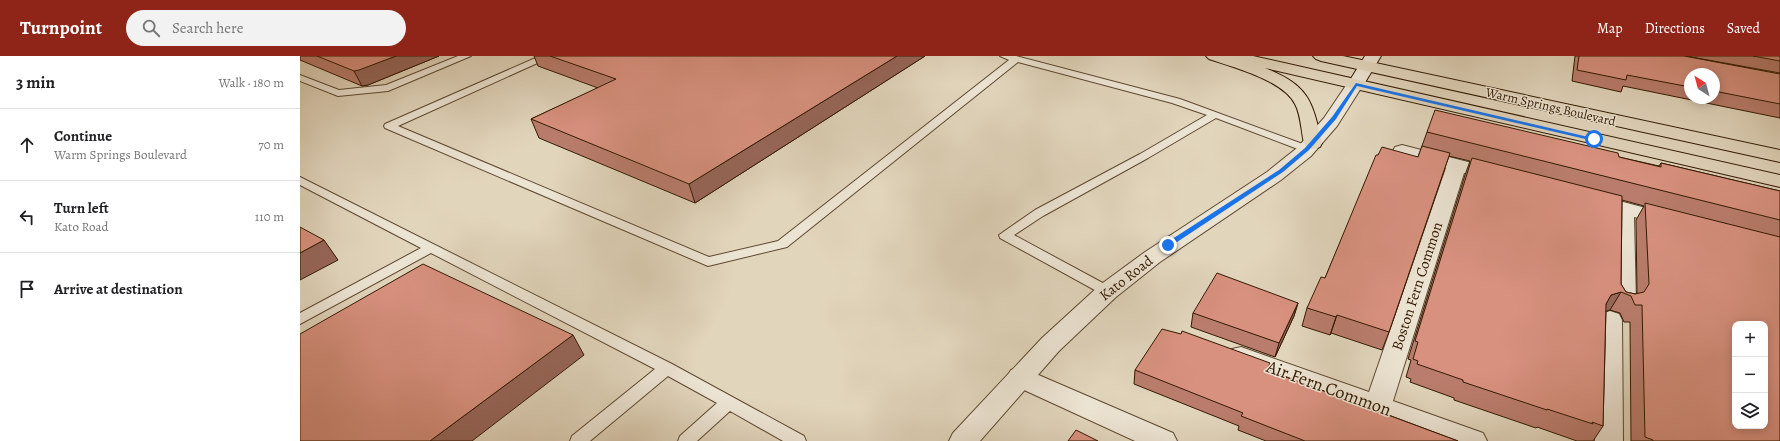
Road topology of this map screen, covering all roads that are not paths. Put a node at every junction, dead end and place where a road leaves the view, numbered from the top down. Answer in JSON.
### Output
{"nodes":[{"id":1,"x":466,"y":56,"type":"edge"},
{"id":2,"x":548,"y":56,"type":"edge"},
{"id":3,"x":1005,"y":56,"type":"edge"},
{"id":4,"x":1214,"y":56,"type":"edge"},
{"id":5,"x":1232,"y":56,"type":"edge"},
{"id":6,"x":1321,"y":56,"type":"edge"},
{"id":7,"x":1016,"y":59,"type":"junction"},
{"id":8,"x":1370,"y":61,"type":"edge"},
{"id":9,"x":300,"y":78,"type":"edge"},
{"id":10,"x":1356,"y":84,"type":"junction"},
{"id":11,"x":1215,"y":114,"type":"junction"},
{"id":12,"x":1310,"y":146,"type":"junction"},
{"id":13,"x":1402,"y":151,"type":"edge"},
{"id":14,"x":1780,"y":156,"type":"edge"},
{"id":15,"x":1457,"y":165,"type":"junction"},
{"id":16,"x":300,"y":180,"type":"edge"},
{"id":17,"x":1518,"y":181,"type":"edge"},
{"id":18,"x":1780,"y":181,"type":"edge"},
{"id":19,"x":1579,"y":197,"type":"edge"},
{"id":20,"x":1624,"y":208,"type":"junction"},
{"id":21,"x":1684,"y":224,"type":"edge"},
{"id":22,"x":432,"y":247,"type":"junction"},
{"id":23,"x":1107,"y":291,"type":"junction"},
{"id":24,"x":300,"y":319,"type":"edge"},
{"id":25,"x":1216,"y":346,"type":"edge"},
{"id":26,"x":667,"y":368,"type":"junction"},
{"id":27,"x":1020,"y":376,"type":"junction"},
{"id":28,"x":728,"y":402,"type":"junction"},
{"id":29,"x":1378,"y":406,"type":"junction"},
{"id":30,"x":791,"y":439,"type":"edge"},
{"id":31,"x":578,"y":441,"type":"edge"},
{"id":32,"x":686,"y":441,"type":"edge"},
{"id":33,"x":963,"y":441,"type":"edge"},
{"id":34,"x":1163,"y":441,"type":"edge"},
{"id":35,"x":1473,"y":441,"type":"edge"},
{"id":36,"x":1609,"y":441,"type":"edge"}],
"edges":[{"from":1,"to":9,"type":"lane"},
{"from":2,"to":7,"type":"lane"},
{"from":3,"to":7,"type":"lane"},
{"from":4,"to":12,"type":"main road"},
{"from":5,"to":10,"type":"main road","name":"Warm Springs Boulevard"},
{"from":6,"to":8,"type":"main road","name":"Warm Springs Boulevard"},
{"from":7,"to":11,"type":"lane"},
{"from":8,"to":10,"type":"street","name":"Kato Road"},
{"from":8,"to":14,"type":"main road","name":"Warm Springs Boulevard"},
{"from":10,"to":12,"type":"street","name":"Kato Road"},
{"from":10,"to":18,"type":"main road","name":"Warm Springs Boulevard"},
{"from":11,"to":12,"type":"lane"},
{"from":11,"to":23,"type":"lane"},
{"from":12,"to":23,"type":"street","name":"Kato Road"},
{"from":13,"to":15,"type":"street"},
{"from":15,"to":17,"type":"street"},
{"from":15,"to":29,"type":"street","name":"Boston Fern Common"},
{"from":16,"to":22,"type":"lane"},
{"from":19,"to":20,"type":"street"},
{"from":20,"to":21,"type":"street"},
{"from":20,"to":36,"type":"street"},
{"from":22,"to":24,"type":"lane"},
{"from":22,"to":26,"type":"lane"},
{"from":23,"to":27,"type":"street","name":"Kato Road"},
{"from":25,"to":29,"type":"street","name":"Air Fern Common"},
{"from":26,"to":28,"type":"lane"},
{"from":26,"to":31,"type":"lane"},
{"from":27,"to":33,"type":"street","name":"Kato Road"},
{"from":27,"to":34,"type":"street"},
{"from":28,"to":30,"type":"lane"},
{"from":28,"to":32,"type":"lane"},
{"from":29,"to":35,"type":"street","name":"Air Fern Common"}]}
